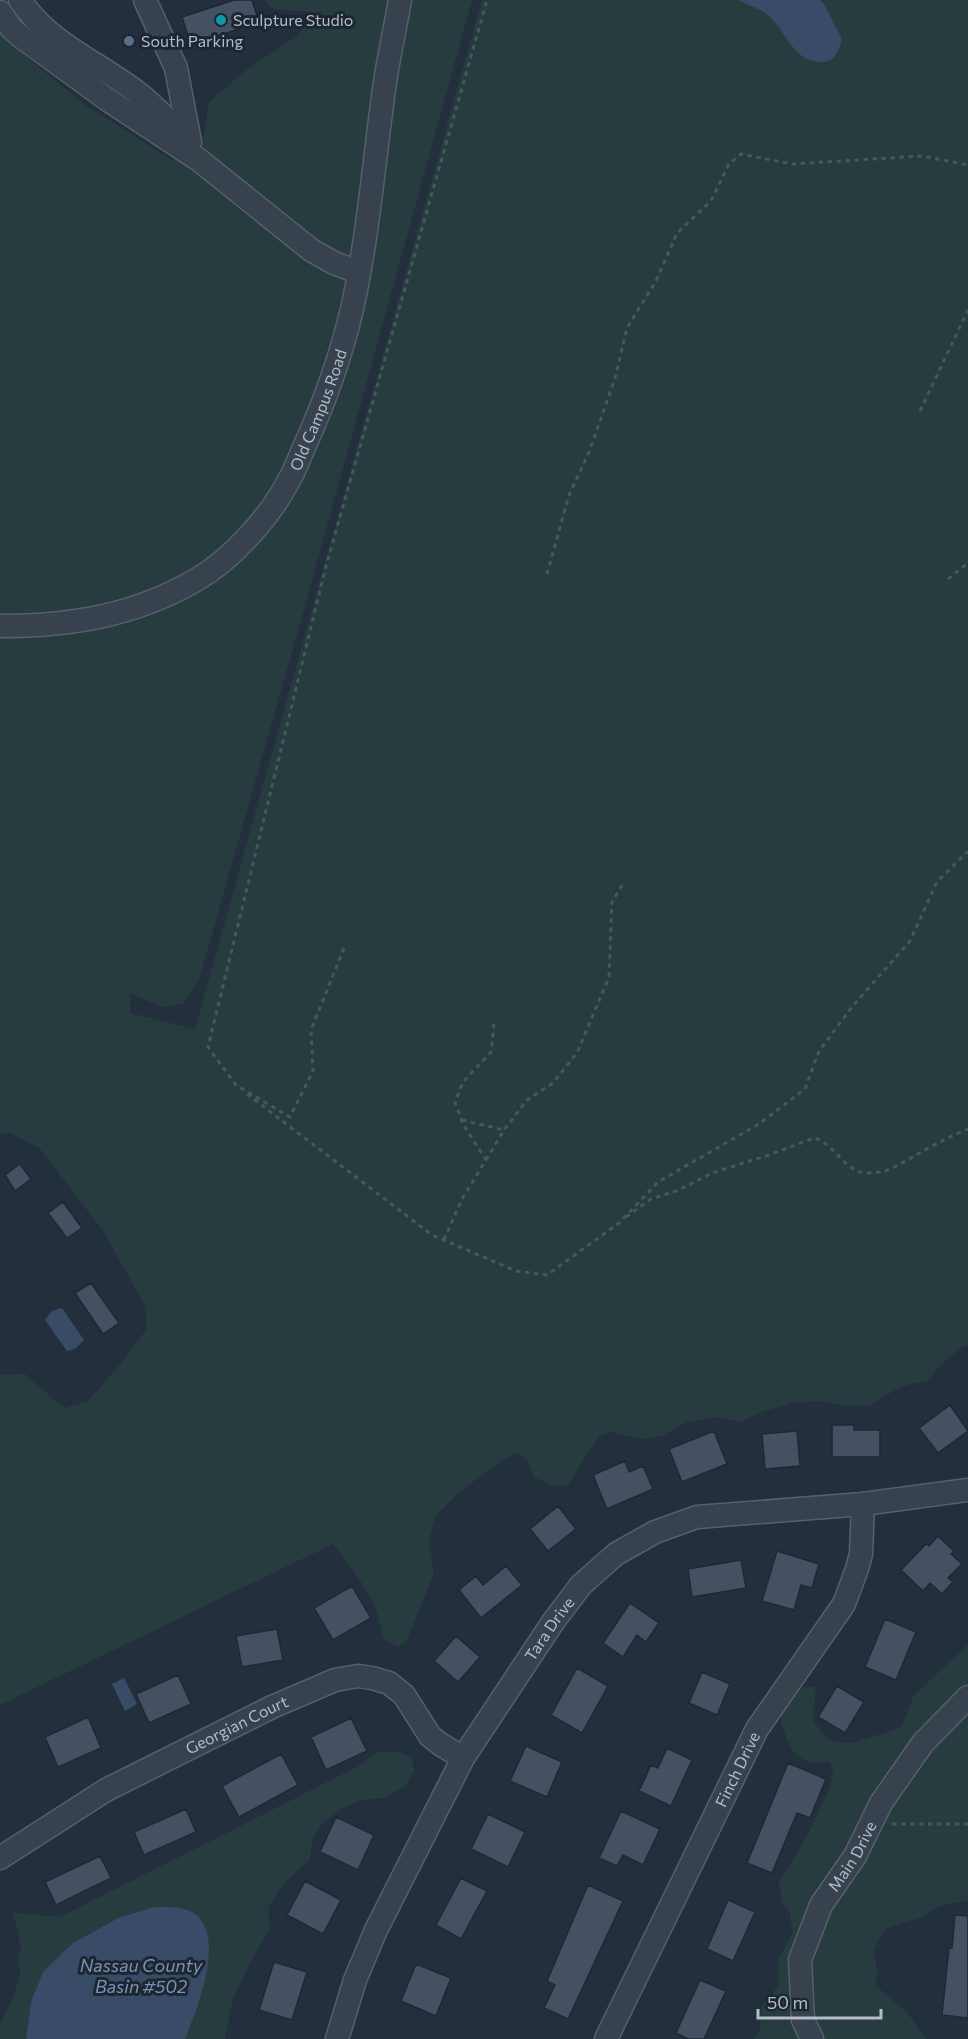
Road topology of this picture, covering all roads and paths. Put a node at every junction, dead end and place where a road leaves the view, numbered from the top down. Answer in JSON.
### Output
{"nodes":[{"id":1,"x":20,"y":0,"type":"edge"},
{"id":2,"x":145,"y":0,"type":"edge"},
{"id":3,"x":400,"y":0,"type":"edge"},
{"id":4,"x":488,"y":0,"type":"edge"},
{"id":5,"x":0,"y":12,"type":"edge"},
{"id":6,"x":194,"y":151,"type":"junction"},
{"id":7,"x":968,"y":165,"type":"edge"},
{"id":8,"x":358,"y":272,"type":"junction"},
{"id":9,"x":968,"y":310,"type":"edge"},
{"id":10,"x":920,"y":411,"type":"dead end"},
{"id":11,"x":968,"y":563,"type":"edge"},
{"id":12,"x":547,"y":574,"type":"dead end"},
{"id":13,"x":948,"y":579,"type":"dead end"},
{"id":14,"x":0,"y":626,"type":"edge"},
{"id":15,"x":968,"y":851,"type":"edge"},
{"id":16,"x":624,"y":882,"type":"dead end"},
{"id":17,"x":344,"y":948,"type":"dead end"},
{"id":18,"x":494,"y":1023,"type":"dead end"},
{"id":19,"x":236,"y":1085,"type":"junction"},
{"id":20,"x":462,"y":1120,"type":"junction"},
{"id":21,"x":504,"y":1130,"type":"junction"},
{"id":22,"x":968,"y":1130,"type":"edge"},
{"id":23,"x":486,"y":1160,"type":"junction"},
{"id":24,"x":620,"y":1222,"type":"junction"},
{"id":25,"x":444,"y":1240,"type":"junction"},
{"id":26,"x":968,"y":1490,"type":"edge"},
{"id":27,"x":863,"y":1504,"type":"junction"},
{"id":28,"x":968,"y":1697,"type":"edge"},
{"id":29,"x":463,"y":1758,"type":"junction"},
{"id":30,"x":871,"y":1823,"type":"junction"},
{"id":31,"x":968,"y":1824,"type":"edge"},
{"id":32,"x":0,"y":1858,"type":"edge"},
{"id":33,"x":337,"y":2039,"type":"edge"},
{"id":34,"x":606,"y":2039,"type":"edge"},
{"id":35,"x":812,"y":2039,"type":"edge"}],
"edges":[{"from":1,"to":6,"type":"street"},
{"from":2,"to":6,"type":"street"},
{"from":3,"to":8,"type":"street","name":"Old Campus Road"},
{"from":4,"to":19,"type":"path"},
{"from":5,"to":6,"type":"street"},
{"from":6,"to":8,"type":"street"},
{"from":7,"to":12,"type":"path"},
{"from":8,"to":14,"type":"street","name":"Old Campus Road"},
{"from":9,"to":10,"type":"path"},
{"from":11,"to":13,"type":"path"},
{"from":15,"to":24,"type":"path"},
{"from":16,"to":21,"type":"path"},
{"from":17,"to":19,"type":"path"},
{"from":18,"to":20,"type":"path"},
{"from":19,"to":25,"type":"path"},
{"from":20,"to":21,"type":"path"},
{"from":20,"to":23,"type":"path"},
{"from":21,"to":23,"type":"path"},
{"from":22,"to":24,"type":"path"},
{"from":23,"to":25,"type":"path"},
{"from":24,"to":25,"type":"path"},
{"from":26,"to":27,"type":"street","name":"Tara Drive"},
{"from":27,"to":29,"type":"street","name":"Tara Drive"},
{"from":27,"to":34,"type":"street","name":"Finch Drive"},
{"from":28,"to":30,"type":"street","name":"Main Drive"},
{"from":29,"to":32,"type":"street","name":"Georgian Court"},
{"from":29,"to":33,"type":"street","name":"Tara Drive"},
{"from":30,"to":31,"type":"path"},
{"from":30,"to":35,"type":"street","name":"Main Drive"}]}
